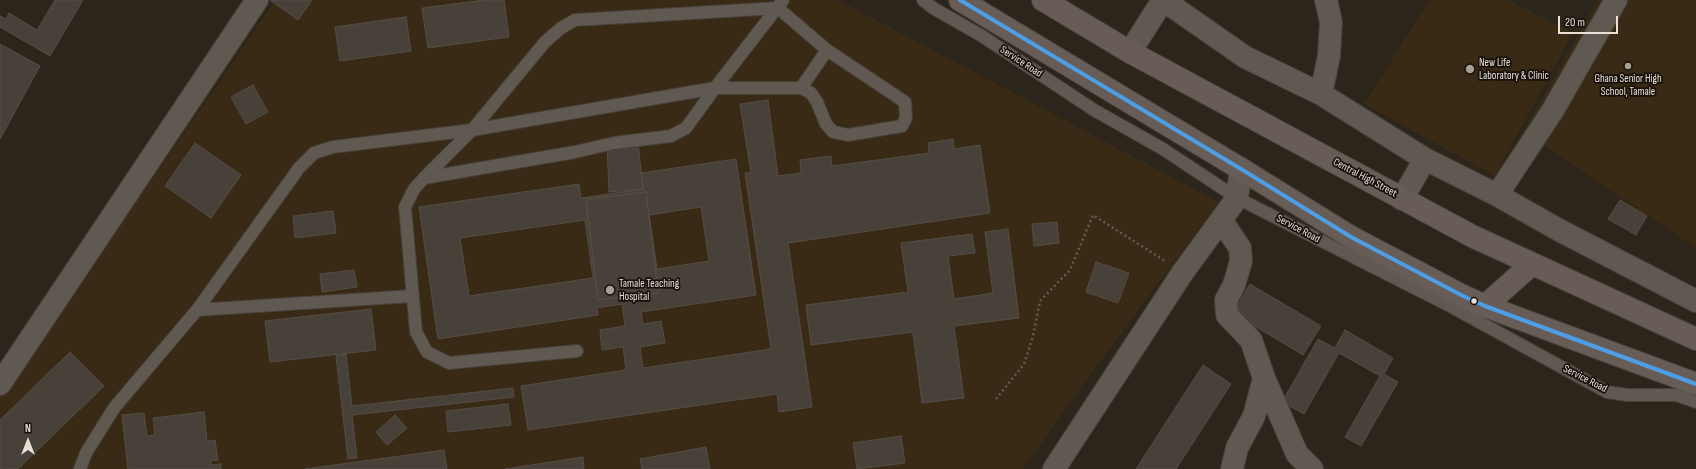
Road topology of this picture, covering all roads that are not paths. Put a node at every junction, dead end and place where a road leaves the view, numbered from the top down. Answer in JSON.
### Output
{"nodes":[{"id":1,"x":257,"y":0,"type":"edge"},
{"id":2,"x":923,"y":0,"type":"edge"},
{"id":3,"x":960,"y":0,"type":"edge"},
{"id":4,"x":1043,"y":0,"type":"edge"},
{"id":5,"x":1163,"y":0,"type":"edge"},
{"id":6,"x":1326,"y":0,"type":"edge"},
{"id":7,"x":1616,"y":0,"type":"edge"},
{"id":8,"x":781,"y":4,"type":"edge"},
{"id":9,"x":828,"y":50,"type":"junction"},
{"id":10,"x":1130,"y":52,"type":"junction"},
{"id":11,"x":715,"y":88,"type":"junction"},
{"id":12,"x":801,"y":88,"type":"junction"},
{"id":13,"x":1321,"y":94,"type":"junction"},
{"id":14,"x":472,"y":130,"type":"junction"},
{"id":15,"x":1425,"y":159,"type":"junction"},
{"id":16,"x":1241,"y":169,"type":"junction"},
{"id":17,"x":424,"y":178,"type":"junction"},
{"id":18,"x":1497,"y":195,"type":"junction"},
{"id":19,"x":1237,"y":198,"type":"junction"},
{"id":20,"x":1402,"y":198,"type":"junction"},
{"id":21,"x":1221,"y":220,"type":"junction"},
{"id":22,"x":1532,"y":264,"type":"junction"},
{"id":23,"x":412,"y":296,"type":"junction"},
{"id":24,"x":1696,"y":301,"type":"edge"},
{"id":25,"x":1484,"y":306,"type":"junction"},
{"id":26,"x":197,"y":310,"type":"junction"},
{"id":27,"x":1696,"y":340,"type":"edge"},
{"id":28,"x":577,"y":351,"type":"dead end"},
{"id":29,"x":1264,"y":378,"type":"junction"},
{"id":30,"x":0,"y":384,"type":"edge"},
{"id":31,"x":1696,"y":384,"type":"edge"},
{"id":32,"x":1696,"y":402,"type":"edge"},
{"id":33,"x":80,"y":469,"type":"edge"},
{"id":34,"x":1054,"y":469,"type":"edge"},
{"id":35,"x":1232,"y":469,"type":"edge"},
{"id":36,"x":1312,"y":469,"type":"edge"}],
"edges":[{"from":1,"to":30,"type":"street"},
{"from":2,"to":19,"type":"lane","name":"Service Road"},
{"from":3,"to":16,"type":"highway"},
{"from":4,"to":10,"type":"highway","name":"Central High Street"},
{"from":5,"to":10,"type":"street"},
{"from":5,"to":13,"type":"street"},
{"from":6,"to":13,"type":"street"},
{"from":7,"to":18,"type":"street"},
{"from":8,"to":9,"type":"lane"},
{"from":8,"to":11,"type":"lane"},
{"from":8,"to":14,"type":"lane"},
{"from":9,"to":12,"type":"lane"},
{"from":9,"to":12,"type":"lane"},
{"from":10,"to":20,"type":"highway","name":"Central High Street"},
{"from":11,"to":12,"type":"lane"},
{"from":11,"to":14,"type":"lane"},
{"from":11,"to":17,"type":"lane"},
{"from":13,"to":15,"type":"street"},
{"from":14,"to":17,"type":"lane"},
{"from":14,"to":26,"type":"lane"},
{"from":15,"to":18,"type":"street"},
{"from":15,"to":20,"type":"street"},
{"from":16,"to":19,"type":"street"},
{"from":16,"to":25,"type":"highway"},
{"from":17,"to":23,"type":"lane"},
{"from":18,"to":24,"type":"street"},
{"from":19,"to":21,"type":"street"},
{"from":19,"to":32,"type":"lane","name":"Service Road"},
{"from":20,"to":22,"type":"highway","name":"Central High Street"},
{"from":21,"to":29,"type":"street"},
{"from":21,"to":34,"type":"street"},
{"from":22,"to":25,"type":"highway"},
{"from":22,"to":27,"type":"highway","name":"Central High Street"},
{"from":23,"to":26,"type":"lane"},
{"from":23,"to":28,"type":"lane"},
{"from":25,"to":31,"type":"highway"},
{"from":26,"to":33,"type":"lane"},
{"from":29,"to":35,"type":"street"},
{"from":29,"to":36,"type":"street"}]}
